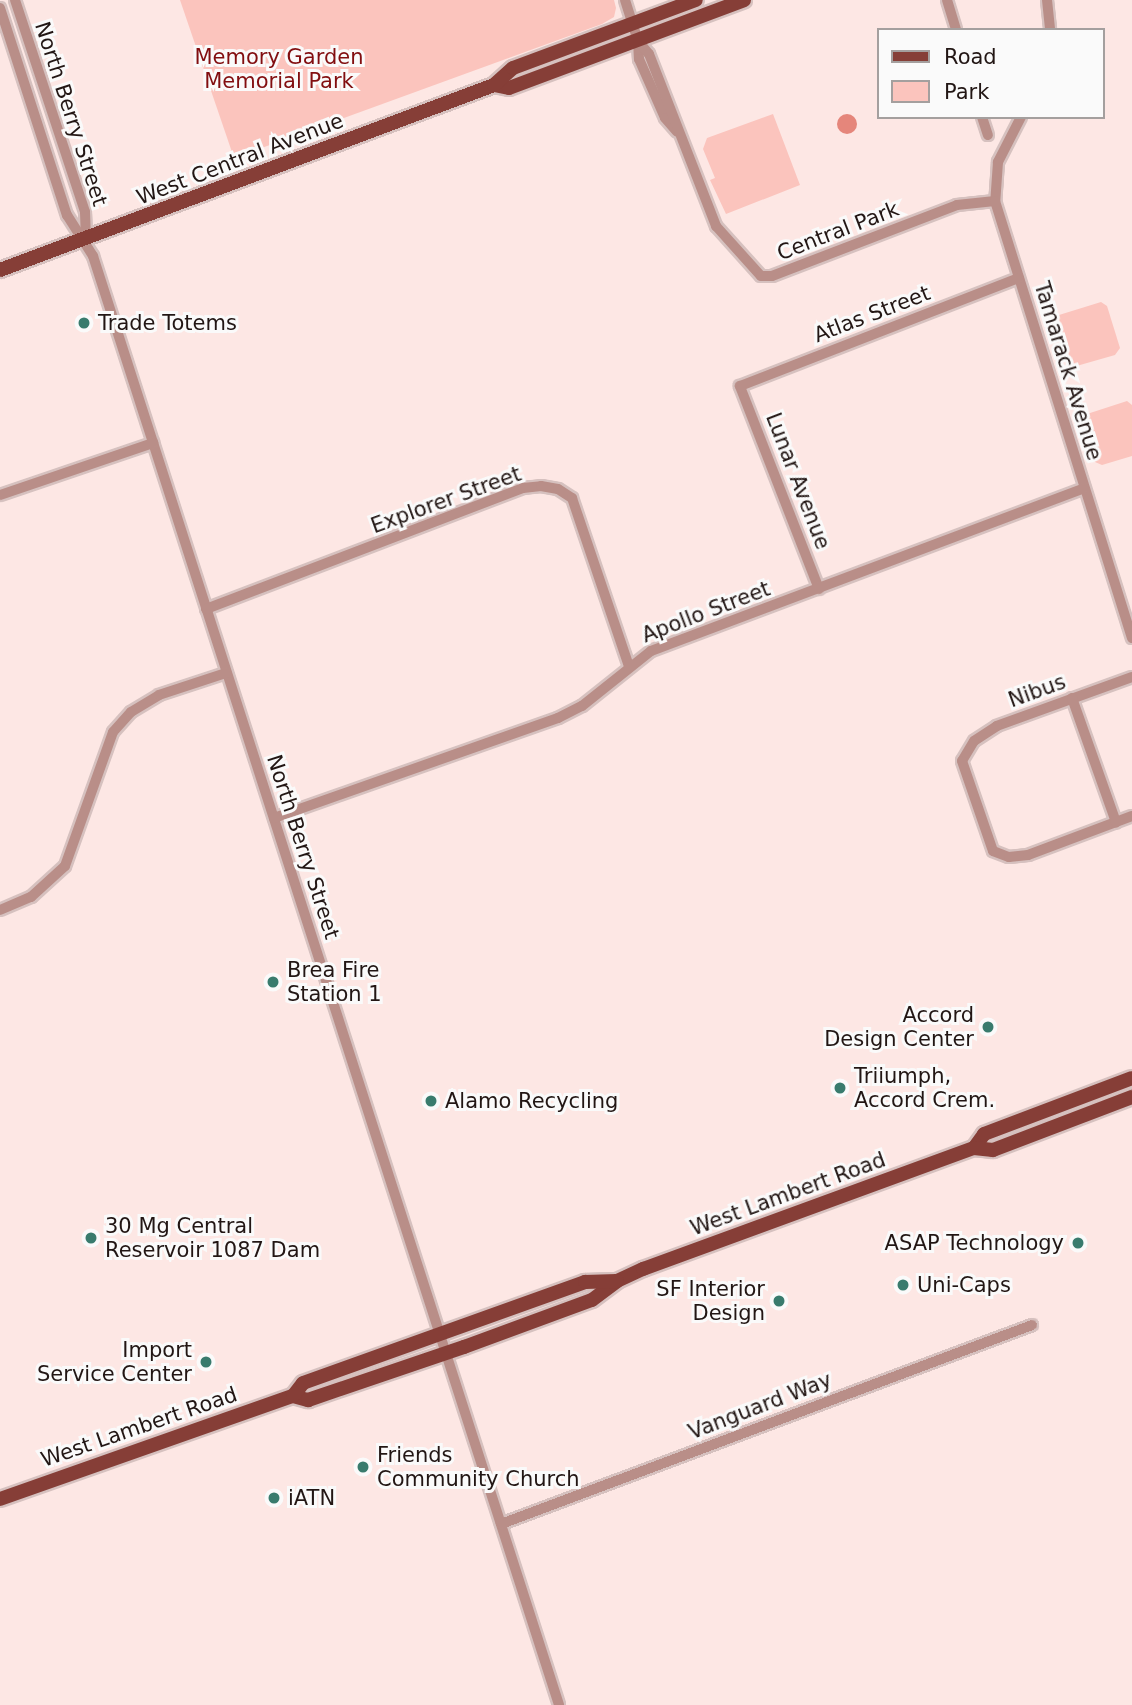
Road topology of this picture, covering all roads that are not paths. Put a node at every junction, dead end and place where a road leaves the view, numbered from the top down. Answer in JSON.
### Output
{"nodes":[{"id":1,"x":15,"y":0,"type":"edge"},
{"id":2,"x":625,"y":0,"type":"edge"},
{"id":3,"x":696,"y":0,"type":"edge"},
{"id":4,"x":744,"y":0,"type":"edge"},
{"id":5,"x":947,"y":0,"type":"edge"},
{"id":6,"x":1047,"y":0,"type":"edge"},
{"id":7,"x":0,"y":8,"type":"edge"},
{"id":8,"x":632,"y":22,"type":"junction"},
{"id":9,"x":955,"y":28,"type":"edge"},
{"id":10,"x":1050,"y":28,"type":"edge"},
{"id":11,"x":638,"y":41,"type":"junction"},
{"id":12,"x":494,"y":85,"type":"junction"},
{"id":13,"x":983,"y":119,"type":"edge"},
{"id":14,"x":1020,"y":119,"type":"edge"},
{"id":15,"x":988,"y":135,"type":"dead end"},
{"id":16,"x":995,"y":201,"type":"junction"},
{"id":17,"x":86,"y":241,"type":"junction"},
{"id":18,"x":0,"y":270,"type":"edge"},
{"id":19,"x":1019,"y":278,"type":"junction"},
{"id":20,"x":740,"y":386,"type":"joint"},
{"id":21,"x":153,"y":443,"type":"junction"},
{"id":22,"x":1084,"y":488,"type":"junction"},
{"id":23,"x":0,"y":495,"type":"edge"},
{"id":24,"x":819,"y":589,"type":"junction"},
{"id":25,"x":206,"y":609,"type":"junction"},
{"id":26,"x":1132,"y":638,"type":"edge"},
{"id":27,"x":628,"y":666,"type":"junction"},
{"id":28,"x":226,"y":673,"type":"junction"},
{"id":29,"x":1132,"y":677,"type":"edge"},
{"id":30,"x":1072,"y":698,"type":"junction"},
{"id":31,"x":1132,"y":816,"type":"edge"},
{"id":32,"x":274,"y":818,"type":"junction"},
{"id":33,"x":1116,"y":822,"type":"junction"},
{"id":34,"x":0,"y":910,"type":"edge"},
{"id":35,"x":1132,"y":1078,"type":"edge"},
{"id":36,"x":1132,"y":1097,"type":"edge"},
{"id":37,"x":974,"y":1148,"type":"junction"},
{"id":38,"x":617,"y":1281,"type":"junction"},
{"id":39,"x":1032,"y":1325,"type":"dead end"},
{"id":40,"x":439,"y":1336,"type":"junction"},
{"id":41,"x":446,"y":1354,"type":"junction"},
{"id":42,"x":293,"y":1396,"type":"junction"},
{"id":43,"x":0,"y":1499,"type":"edge"},
{"id":44,"x":501,"y":1524,"type":"junction"},
{"id":45,"x":559,"y":1705,"type":"edge"}],
"edges":[{"from":1,"to":17,"type":"street","name":"North Berry Street"},
{"from":2,"to":8,"type":"street","name":"Central Park"},
{"from":3,"to":8,"type":"main road","name":"West Central Avenue"},
{"from":4,"to":11,"type":"main road","name":"West Central Avenue"},
{"from":5,"to":9,"type":"street"},
{"from":6,"to":10,"type":"street"},
{"from":7,"to":17,"type":"street","name":"North Berry Street"},
{"from":8,"to":11,"type":"street","name":"Central Park"},
{"from":8,"to":12,"type":"main road","name":"West Central Avenue"},
{"from":11,"to":12,"type":"main road","name":"West Central Avenue"},
{"from":11,"to":16,"type":"street","name":"Central Park"},
{"from":12,"to":17,"type":"main road","name":"West Central Avenue"},
{"from":13,"to":15,"type":"street"},
{"from":14,"to":16,"type":"street","name":"Tamarack Avenue"},
{"from":16,"to":19,"type":"street","name":"Tamarack Avenue"},
{"from":17,"to":18,"type":"main road","name":"West Central Avenue"},
{"from":17,"to":21,"type":"street","name":"North Berry Street"},
{"from":19,"to":20,"type":"street","name":"Atlas Street"},
{"from":19,"to":22,"type":"street","name":"Tamarack Avenue"},
{"from":20,"to":24,"type":"street","name":"Lunar Avenue"},
{"from":21,"to":23,"type":"street"},
{"from":21,"to":25,"type":"street","name":"North Berry Street"},
{"from":22,"to":24,"type":"street","name":"Apollo Street"},
{"from":22,"to":26,"type":"street","name":"Tamarack Avenue"},
{"from":24,"to":27,"type":"street","name":"Apollo Street"},
{"from":25,"to":27,"type":"street","name":"Explorer Street"},
{"from":25,"to":28,"type":"street","name":"North Berry Street"},
{"from":27,"to":32,"type":"street","name":"Apollo Street"},
{"from":28,"to":32,"type":"street","name":"North Berry Street"},
{"from":28,"to":34,"type":"street"},
{"from":29,"to":30,"type":"street","name":"Nibus"},
{"from":30,"to":33,"type":"street"},
{"from":30,"to":33,"type":"street","name":"Nibus"},
{"from":31,"to":33,"type":"street"},
{"from":32,"to":40,"type":"street","name":"North Berry Street"},
{"from":35,"to":37,"type":"main road","name":"West Lambert Road"},
{"from":36,"to":37,"type":"main road","name":"West Lambert Road"},
{"from":37,"to":38,"type":"main road","name":"West Lambert Road"},
{"from":38,"to":40,"type":"main road","name":"West Lambert Road"},
{"from":38,"to":41,"type":"main road","name":"West Lambert Road"},
{"from":39,"to":44,"type":"street","name":"Vanguard Way"},
{"from":40,"to":41,"type":"street","name":"North Berry Street"},
{"from":40,"to":42,"type":"main road","name":"West Lambert Road"},
{"from":41,"to":42,"type":"main road","name":"West Lambert Road"},
{"from":41,"to":44,"type":"street","name":"North Berry Street"},
{"from":42,"to":43,"type":"main road","name":"West Lambert Road"},
{"from":44,"to":45,"type":"street","name":"North Berry Street"}]}
